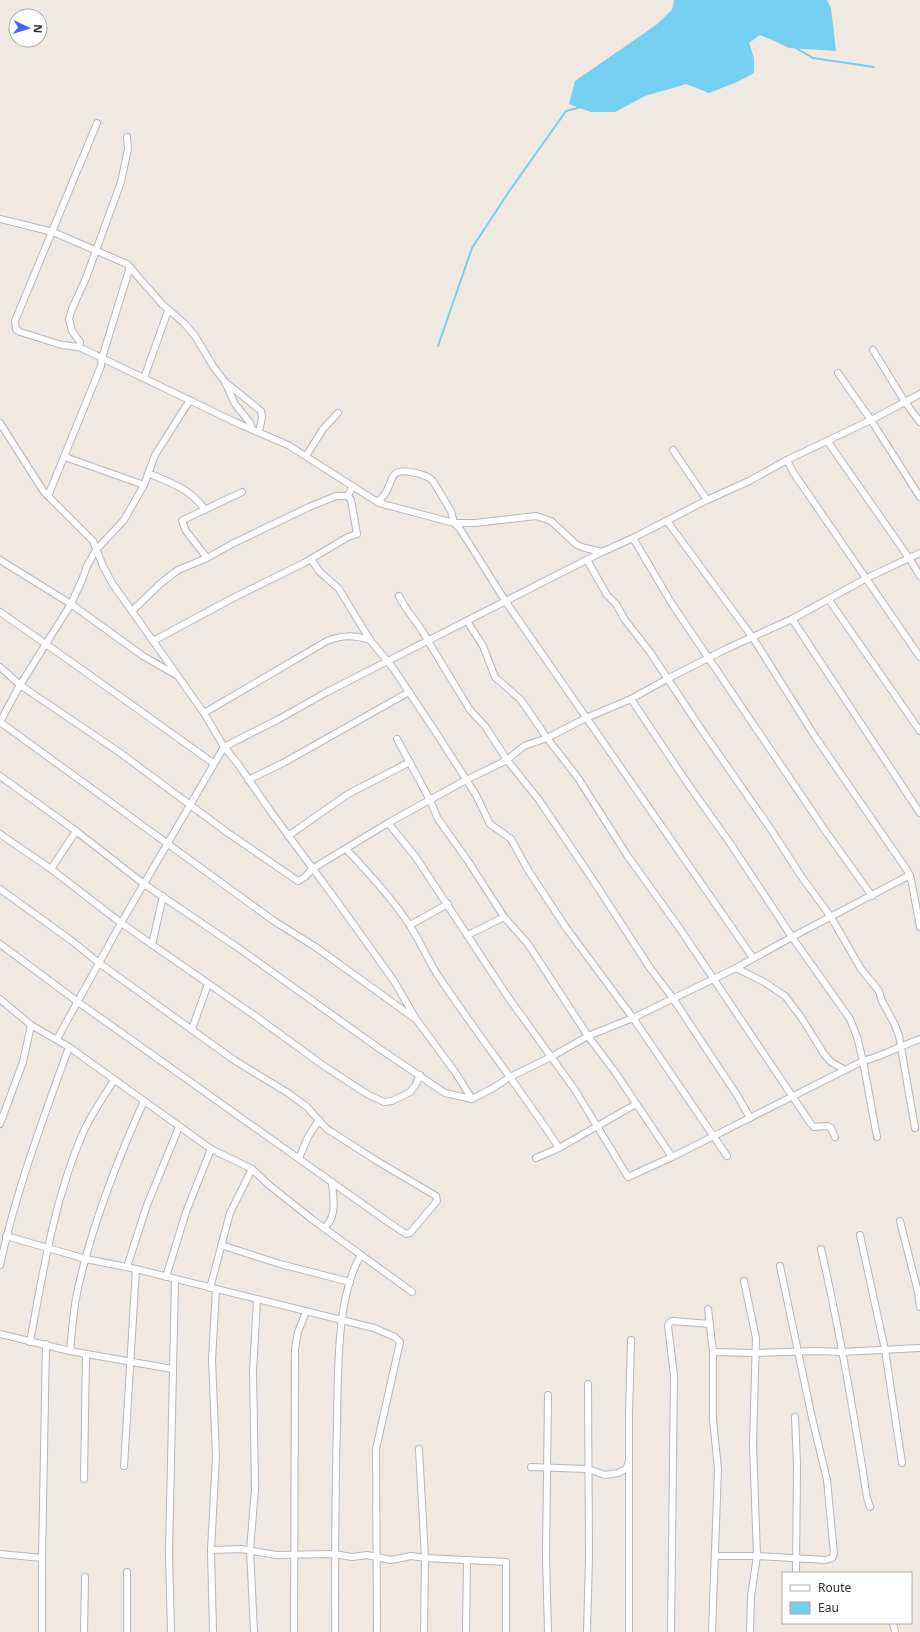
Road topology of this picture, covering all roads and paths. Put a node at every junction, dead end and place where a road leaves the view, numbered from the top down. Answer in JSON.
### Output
{"nodes":[{"id":1,"x":97,"y":123,"type":"dead end"},
{"id":2,"x":127,"y":137,"type":"dead end"},
{"id":3,"x":0,"y":219,"type":"edge"},
{"id":4,"x":53,"y":232,"type":"junction"},
{"id":5,"x":97,"y":250,"type":"junction"},
{"id":6,"x":130,"y":267,"type":"junction"},
{"id":7,"x":168,"y":311,"type":"junction"},
{"id":8,"x":79,"y":347,"type":"junction"},
{"id":9,"x":874,"y":350,"type":"dead end"},
{"id":10,"x":102,"y":358,"type":"junction"},
{"id":11,"x":838,"y":373,"type":"dead end"},
{"id":12,"x":144,"y":378,"type":"junction"},
{"id":13,"x":225,"y":382,"type":"junction"},
{"id":14,"x":920,"y":394,"type":"edge"},
{"id":15,"x":190,"y":400,"type":"junction"},
{"id":16,"x":905,"y":402,"type":"junction"},
{"id":17,"x":338,"y":413,"type":"dead end"},
{"id":18,"x":871,"y":420,"type":"junction"},
{"id":19,"x":920,"y":422,"type":"edge"},
{"id":20,"x":0,"y":423,"type":"edge"},
{"id":21,"x":252,"y":429,"type":"junction"},
{"id":22,"x":259,"y":432,"type":"junction"},
{"id":23,"x":828,"y":442,"type":"junction"},
{"id":24,"x":673,"y":450,"type":"dead end"},
{"id":25,"x":306,"y":456,"type":"junction"},
{"id":26,"x":65,"y":457,"type":"junction"},
{"id":27,"x":787,"y":460,"type":"junction"},
{"id":28,"x":148,"y":473,"type":"junction"},
{"id":29,"x":144,"y":485,"type":"junction"},
{"id":30,"x":352,"y":487,"type":"junction"},
{"id":31,"x":242,"y":492,"type":"dead end"},
{"id":32,"x":48,"y":496,"type":"junction"},
{"id":33,"x":348,"y":496,"type":"junction"},
{"id":34,"x":920,"y":497,"type":"edge"},
{"id":35,"x":707,"y":500,"type":"junction"},
{"id":36,"x":377,"y":502,"type":"junction"},
{"id":37,"x":205,"y":510,"type":"junction"},
{"id":38,"x":667,"y":521,"type":"junction"},
{"id":39,"x":454,"y":523,"type":"junction"},
{"id":40,"x":633,"y":538,"type":"junction"},
{"id":41,"x":96,"y":550,"type":"junction"},
{"id":42,"x":602,"y":552,"type":"junction"},
{"id":43,"x":920,"y":553,"type":"edge"},
{"id":44,"x":207,"y":558,"type":"junction"},
{"id":45,"x":909,"y":558,"type":"junction"},
{"id":46,"x":311,"y":559,"type":"junction"},
{"id":47,"x":0,"y":560,"type":"edge"},
{"id":48,"x":587,"y":560,"type":"junction"},
{"id":49,"x":920,"y":576,"type":"edge"},
{"id":50,"x":867,"y":578,"type":"junction"},
{"id":51,"x":399,"y":596,"type":"dead end"},
{"id":52,"x":829,"y":600,"type":"junction"},
{"id":53,"x":506,"y":602,"type":"junction"},
{"id":54,"x":71,"y":604,"type":"junction"},
{"id":55,"x":132,"y":611,"type":"junction"},
{"id":56,"x":0,"y":612,"type":"edge"},
{"id":57,"x":792,"y":619,"type":"junction"},
{"id":58,"x":467,"y":621,"type":"junction"},
{"id":59,"x":753,"y":638,"type":"junction"},
{"id":60,"x":370,"y":640,"type":"junction"},
{"id":61,"x":428,"y":641,"type":"junction"},
{"id":62,"x":153,"y":642,"type":"junction"},
{"id":63,"x":46,"y":646,"type":"junction"},
{"id":64,"x":920,"y":657,"type":"edge"},
{"id":65,"x":709,"y":658,"type":"junction"},
{"id":66,"x":388,"y":661,"type":"junction"},
{"id":67,"x":0,"y":667,"type":"edge"},
{"id":68,"x":178,"y":676,"type":"junction"},
{"id":69,"x":667,"y":679,"type":"junction"},
{"id":70,"x":20,"y":685,"type":"junction"},
{"id":71,"x":409,"y":692,"type":"junction"},
{"id":72,"x":631,"y":699,"type":"junction"},
{"id":73,"x":204,"y":713,"type":"junction"},
{"id":74,"x":586,"y":718,"type":"junction"},
{"id":75,"x":0,"y":722,"type":"edge"},
{"id":76,"x":920,"y":731,"type":"edge"},
{"id":77,"x":547,"y":738,"type":"junction"},
{"id":78,"x":397,"y":739,"type":"dead end"},
{"id":79,"x":224,"y":746,"type":"junction"},
{"id":80,"x":507,"y":760,"type":"junction"},
{"id":81,"x":410,"y":762,"type":"junction"},
{"id":82,"x":213,"y":763,"type":"junction"},
{"id":83,"x":0,"y":776,"type":"edge"},
{"id":84,"x":248,"y":780,"type":"junction"},
{"id":85,"x":466,"y":780,"type":"junction"},
{"id":86,"x":430,"y":800,"type":"junction"},
{"id":87,"x":190,"y":805,"type":"junction"},
{"id":88,"x":920,"y":813,"type":"edge"},
{"id":89,"x":388,"y":823,"type":"junction"},
{"id":90,"x":76,"y":831,"type":"junction"},
{"id":91,"x":0,"y":834,"type":"edge"},
{"id":92,"x":288,"y":836,"type":"junction"},
{"id":93,"x":168,"y":844,"type":"junction"},
{"id":94,"x":346,"y":849,"type":"junction"},
{"id":95,"x":51,"y":869,"type":"junction"},
{"id":96,"x":312,"y":869,"type":"junction"},
{"id":97,"x":910,"y":875,"type":"junction"},
{"id":98,"x":144,"y":884,"type":"junction"},
{"id":99,"x":0,"y":889,"type":"edge"},
{"id":100,"x":163,"y":896,"type":"junction"},
{"id":101,"x":872,"y":896,"type":"junction"},
{"id":102,"x":448,"y":904,"type":"junction"},
{"id":103,"x":504,"y":917,"type":"junction"},
{"id":104,"x":830,"y":917,"type":"junction"},
{"id":105,"x":121,"y":923,"type":"junction"},
{"id":106,"x":410,"y":926,"type":"junction"},
{"id":107,"x":920,"y":927,"type":"edge"},
{"id":108,"x":468,"y":936,"type":"junction"},
{"id":109,"x":792,"y":937,"type":"junction"},
{"id":110,"x":0,"y":944,"type":"edge"},
{"id":111,"x":152,"y":945,"type":"junction"},
{"id":112,"x":752,"y":958,"type":"junction"},
{"id":113,"x":99,"y":963,"type":"junction"},
{"id":114,"x":736,"y":968,"type":"junction"},
{"id":115,"x":714,"y":979,"type":"junction"},
{"id":116,"x":208,"y":984,"type":"junction"},
{"id":117,"x":672,"y":998,"type":"junction"},
{"id":118,"x":0,"y":999,"type":"edge"},
{"id":119,"x":78,"y":1002,"type":"junction"},
{"id":120,"x":633,"y":1018,"type":"junction"},
{"id":121,"x":416,"y":1019,"type":"junction"},
{"id":122,"x":30,"y":1025,"type":"junction"},
{"id":123,"x":192,"y":1029,"type":"junction"},
{"id":124,"x":588,"y":1036,"type":"junction"},
{"id":125,"x":57,"y":1039,"type":"junction"},
{"id":126,"x":920,"y":1039,"type":"edge"},
{"id":127,"x":900,"y":1046,"type":"junction"},
{"id":128,"x":69,"y":1047,"type":"junction"},
{"id":129,"x":551,"y":1057,"type":"junction"},
{"id":130,"x":863,"y":1061,"type":"junction"},
{"id":131,"x":845,"y":1070,"type":"junction"},
{"id":132,"x":420,"y":1075,"type":"junction"},
{"id":133,"x":510,"y":1077,"type":"junction"},
{"id":134,"x":114,"y":1080,"type":"junction"},
{"id":135,"x":793,"y":1096,"type":"junction"},
{"id":136,"x":472,"y":1099,"type":"junction"},
{"id":137,"x":144,"y":1102,"type":"junction"},
{"id":138,"x":636,"y":1104,"type":"junction"},
{"id":139,"x":750,"y":1118,"type":"junction"},
{"id":140,"x":319,"y":1120,"type":"junction"},
{"id":141,"x":0,"y":1124,"type":"edge"},
{"id":142,"x":598,"y":1126,"type":"junction"},
{"id":143,"x":179,"y":1127,"type":"junction"},
{"id":144,"x":915,"y":1128,"type":"dead end"},
{"id":145,"x":714,"y":1136,"type":"junction"},
{"id":146,"x":835,"y":1137,"type":"dead end"},
{"id":147,"x":876,"y":1137,"type":"dead end"},
{"id":148,"x":559,"y":1148,"type":"junction"},
{"id":149,"x":211,"y":1149,"type":"junction"},
{"id":150,"x":727,"y":1156,"type":"dead end"},
{"id":151,"x":672,"y":1157,"type":"junction"},
{"id":152,"x":299,"y":1158,"type":"junction"},
{"id":153,"x":536,"y":1158,"type":"dead end"},
{"id":154,"x":252,"y":1169,"type":"junction"},
{"id":155,"x":332,"y":1182,"type":"junction"},
{"id":156,"x":900,"y":1221,"type":"dead end"},
{"id":157,"x":324,"y":1228,"type":"junction"},
{"id":158,"x":860,"y":1234,"type":"dead end"},
{"id":159,"x":4,"y":1238,"type":"edge"},
{"id":160,"x":220,"y":1245,"type":"junction"},
{"id":161,"x":48,"y":1249,"type":"junction"},
{"id":162,"x":821,"y":1249,"type":"dead end"},
{"id":163,"x":362,"y":1255,"type":"junction"},
{"id":164,"x":86,"y":1259,"type":"junction"},
{"id":165,"x":0,"y":1265,"type":"edge"},
{"id":166,"x":780,"y":1266,"type":"dead end"},
{"id":167,"x":127,"y":1267,"type":"junction"},
{"id":168,"x":136,"y":1269,"type":"junction"},
{"id":169,"x":166,"y":1276,"type":"junction"},
{"id":170,"x":175,"y":1279,"type":"junction"},
{"id":171,"x":744,"y":1280,"type":"dead end"},
{"id":172,"x":350,"y":1282,"type":"junction"},
{"id":173,"x":213,"y":1288,"type":"junction"},
{"id":174,"x":412,"y":1292,"type":"dead end"},
{"id":175,"x":257,"y":1300,"type":"junction"},
{"id":176,"x":920,"y":1307,"type":"edge"},
{"id":177,"x":708,"y":1309,"type":"dead end"},
{"id":178,"x":306,"y":1312,"type":"junction"},
{"id":179,"x":343,"y":1320,"type":"junction"},
{"id":180,"x":710,"y":1324,"type":"junction"},
{"id":181,"x":0,"y":1334,"type":"edge"},
{"id":182,"x":631,"y":1340,"type":"dead end"},
{"id":183,"x":30,"y":1342,"type":"junction"},
{"id":184,"x":46,"y":1344,"type":"junction"},
{"id":185,"x":920,"y":1348,"type":"edge"},
{"id":186,"x":885,"y":1350,"type":"junction"},
{"id":187,"x":70,"y":1351,"type":"junction"},
{"id":188,"x":713,"y":1352,"type":"junction"},
{"id":189,"x":798,"y":1352,"type":"junction"},
{"id":190,"x":841,"y":1352,"type":"junction"},
{"id":191,"x":754,"y":1353,"type":"junction"},
{"id":192,"x":86,"y":1354,"type":"junction"},
{"id":193,"x":129,"y":1362,"type":"junction"},
{"id":194,"x":172,"y":1369,"type":"junction"},
{"id":195,"x":588,"y":1384,"type":"dead end"},
{"id":196,"x":548,"y":1395,"type":"dead end"},
{"id":197,"x":795,"y":1417,"type":"dead end"},
{"id":198,"x":419,"y":1449,"type":"dead end"},
{"id":199,"x":629,"y":1462,"type":"junction"},
{"id":200,"x":902,"y":1462,"type":"dead end"},
{"id":201,"x":124,"y":1466,"type":"dead end"},
{"id":202,"x":531,"y":1466,"type":"dead end"},
{"id":203,"x":547,"y":1467,"type":"junction"},
{"id":204,"x":588,"y":1469,"type":"junction"},
{"id":205,"x":84,"y":1479,"type":"dead end"},
{"id":206,"x":870,"y":1507,"type":"dead end"},
{"id":207,"x":210,"y":1550,"type":"junction"},
{"id":208,"x":250,"y":1550,"type":"junction"},
{"id":209,"x":0,"y":1554,"type":"edge"},
{"id":210,"x":334,"y":1554,"type":"junction"},
{"id":211,"x":295,"y":1555,"type":"junction"},
{"id":212,"x":715,"y":1556,"type":"junction"},
{"id":213,"x":757,"y":1556,"type":"junction"},
{"id":214,"x":376,"y":1557,"type":"junction"},
{"id":215,"x":42,"y":1558,"type":"junction"},
{"id":216,"x":425,"y":1558,"type":"junction"},
{"id":217,"x":796,"y":1558,"type":"junction"},
{"id":218,"x":467,"y":1560,"type":"junction"},
{"id":219,"x":127,"y":1572,"type":"dead end"},
{"id":220,"x":796,"y":1572,"type":"edge"},
{"id":221,"x":85,"y":1577,"type":"dead end"},
{"id":222,"x":42,"y":1632,"type":"edge"},
{"id":223,"x":84,"y":1632,"type":"edge"},
{"id":224,"x":127,"y":1632,"type":"edge"},
{"id":225,"x":171,"y":1632,"type":"edge"},
{"id":226,"x":213,"y":1632,"type":"edge"},
{"id":227,"x":254,"y":1632,"type":"edge"},
{"id":228,"x":294,"y":1632,"type":"edge"},
{"id":229,"x":335,"y":1632,"type":"edge"},
{"id":230,"x":377,"y":1632,"type":"edge"},
{"id":231,"x":424,"y":1632,"type":"edge"},
{"id":232,"x":466,"y":1632,"type":"edge"},
{"id":233,"x":506,"y":1632,"type":"edge"},
{"id":234,"x":548,"y":1632,"type":"edge"},
{"id":235,"x":587,"y":1632,"type":"edge"},
{"id":236,"x":629,"y":1632,"type":"edge"},
{"id":237,"x":671,"y":1632,"type":"edge"},
{"id":238,"x":712,"y":1632,"type":"edge"},
{"id":239,"x":750,"y":1632,"type":"edge"}],
"edges":[{"from":1,"to":4,"type":"street"},
{"from":2,"to":5,"type":"street"},
{"from":3,"to":4,"type":"street"},
{"from":4,"to":5,"type":"street"},
{"from":4,"to":8,"type":"street"},
{"from":5,"to":6,"type":"street"},
{"from":5,"to":8,"type":"street"},
{"from":6,"to":7,"type":"street"},
{"from":6,"to":10,"type":"street"},
{"from":7,"to":12,"type":"street"},
{"from":7,"to":13,"type":"street"},
{"from":8,"to":10,"type":"street"},
{"from":9,"to":16,"type":"street"},
{"from":10,"to":12,"type":"street"},
{"from":10,"to":26,"type":"street"},
{"from":11,"to":18,"type":"street"},
{"from":12,"to":15,"type":"street"},
{"from":13,"to":21,"type":"street"},
{"from":13,"to":22,"type":"street"},
{"from":14,"to":16,"type":"street"},
{"from":15,"to":21,"type":"street"},
{"from":15,"to":28,"type":"street"},
{"from":16,"to":18,"type":"street"},
{"from":16,"to":19,"type":"street"},
{"from":17,"to":25,"type":"street"},
{"from":18,"to":23,"type":"street"},
{"from":18,"to":34,"type":"street"},
{"from":20,"to":32,"type":"street"},
{"from":21,"to":22,"type":"street"},
{"from":22,"to":25,"type":"street"},
{"from":23,"to":27,"type":"street"},
{"from":23,"to":45,"type":"street"},
{"from":24,"to":35,"type":"street"},
{"from":25,"to":30,"type":"street"},
{"from":26,"to":29,"type":"street"},
{"from":26,"to":32,"type":"street"},
{"from":27,"to":35,"type":"street"},
{"from":27,"to":50,"type":"street"},
{"from":28,"to":29,"type":"street"},
{"from":28,"to":37,"type":"street"},
{"from":29,"to":41,"type":"street"},
{"from":30,"to":33,"type":"street"},
{"from":30,"to":36,"type":"street"},
{"from":31,"to":37,"type":"street"},
{"from":32,"to":41,"type":"street"},
{"from":33,"to":44,"type":"street"},
{"from":33,"to":46,"type":"street"},
{"from":35,"to":38,"type":"street"},
{"from":36,"to":39,"type":"street"},
{"from":36,"to":39,"type":"street"},
{"from":37,"to":44,"type":"street"},
{"from":38,"to":40,"type":"street"},
{"from":38,"to":59,"type":"street"},
{"from":39,"to":42,"type":"street"},
{"from":39,"to":53,"type":"street"},
{"from":40,"to":42,"type":"street"},
{"from":40,"to":65,"type":"street"},
{"from":41,"to":54,"type":"street"},
{"from":41,"to":55,"type":"street"},
{"from":42,"to":48,"type":"street"},
{"from":43,"to":45,"type":"street"},
{"from":44,"to":55,"type":"street"},
{"from":45,"to":49,"type":"street"},
{"from":45,"to":50,"type":"street"},
{"from":46,"to":60,"type":"street"},
{"from":46,"to":62,"type":"street"},
{"from":47,"to":54,"type":"street"},
{"from":48,"to":53,"type":"street"},
{"from":48,"to":69,"type":"street"},
{"from":50,"to":52,"type":"street"},
{"from":50,"to":64,"type":"street"},
{"from":51,"to":61,"type":"street"},
{"from":52,"to":57,"type":"street"},
{"from":52,"to":76,"type":"street"},
{"from":53,"to":58,"type":"street"},
{"from":53,"to":74,"type":"street"},
{"from":54,"to":63,"type":"street"},
{"from":54,"to":68,"type":"street"},
{"from":55,"to":62,"type":"street"},
{"from":56,"to":63,"type":"street"},
{"from":57,"to":59,"type":"street"},
{"from":57,"to":88,"type":"street"},
{"from":58,"to":61,"type":"street"},
{"from":58,"to":77,"type":"street"},
{"from":59,"to":65,"type":"street"},
{"from":59,"to":97,"type":"street"},
{"from":60,"to":66,"type":"street"},
{"from":60,"to":73,"type":"street"},
{"from":61,"to":66,"type":"street"},
{"from":61,"to":80,"type":"street"},
{"from":62,"to":68,"type":"street"},
{"from":63,"to":70,"type":"street"},
{"from":63,"to":82,"type":"street"},
{"from":65,"to":69,"type":"street"},
{"from":65,"to":101,"type":"street"},
{"from":66,"to":71,"type":"street"},
{"from":66,"to":79,"type":"street"},
{"from":67,"to":70,"type":"street"},
{"from":68,"to":73,"type":"street"},
{"from":69,"to":72,"type":"street"},
{"from":69,"to":104,"type":"street"},
{"from":70,"to":75,"type":"street"},
{"from":70,"to":87,"type":"street"},
{"from":71,"to":84,"type":"street"},
{"from":71,"to":85,"type":"street"},
{"from":72,"to":74,"type":"street"},
{"from":72,"to":109,"type":"street"},
{"from":73,"to":79,"type":"street"},
{"from":74,"to":77,"type":"street"},
{"from":74,"to":112,"type":"street"},
{"from":75,"to":93,"type":"street"},
{"from":77,"to":80,"type":"street"},
{"from":77,"to":115,"type":"street"},
{"from":78,"to":81,"type":"street"},
{"from":79,"to":82,"type":"street"},
{"from":79,"to":84,"type":"street"},
{"from":80,"to":85,"type":"street"},
{"from":80,"to":117,"type":"street"},
{"from":81,"to":86,"type":"street"},
{"from":81,"to":92,"type":"street"},
{"from":82,"to":87,"type":"street"},
{"from":83,"to":90,"type":"street"},
{"from":84,"to":92,"type":"street"},
{"from":85,"to":86,"type":"street"},
{"from":85,"to":120,"type":"street"},
{"from":86,"to":89,"type":"street"},
{"from":86,"to":103,"type":"street"},
{"from":87,"to":93,"type":"street"},
{"from":87,"to":96,"type":"street"},
{"from":89,"to":94,"type":"street"},
{"from":89,"to":102,"type":"street"},
{"from":90,"to":95,"type":"street"},
{"from":90,"to":98,"type":"street"},
{"from":91,"to":95,"type":"street"},
{"from":92,"to":96,"type":"street"},
{"from":93,"to":98,"type":"street"},
{"from":93,"to":121,"type":"street"},
{"from":94,"to":96,"type":"street"},
{"from":94,"to":106,"type":"street"},
{"from":95,"to":105,"type":"street"},
{"from":96,"to":121,"type":"street"},
{"from":97,"to":101,"type":"street"},
{"from":97,"to":107,"type":"street"},
{"from":98,"to":100,"type":"street"},
{"from":98,"to":105,"type":"street"},
{"from":99,"to":113,"type":"street"},
{"from":100,"to":111,"type":"street"},
{"from":100,"to":132,"type":"street"},
{"from":101,"to":104,"type":"street"},
{"from":102,"to":106,"type":"street"},
{"from":102,"to":108,"type":"street"},
{"from":103,"to":108,"type":"street"},
{"from":103,"to":124,"type":"street"},
{"from":104,"to":109,"type":"street"},
{"from":104,"to":127,"type":"street"},
{"from":105,"to":111,"type":"street"},
{"from":105,"to":113,"type":"street"},
{"from":106,"to":133,"type":"street"},
{"from":108,"to":129,"type":"street"},
{"from":109,"to":112,"type":"street"},
{"from":109,"to":130,"type":"street"},
{"from":110,"to":119,"type":"street"},
{"from":111,"to":116,"type":"street"},
{"from":112,"to":114,"type":"street"},
{"from":113,"to":119,"type":"street"},
{"from":113,"to":123,"type":"street"},
{"from":114,"to":115,"type":"street"},
{"from":114,"to":131,"type":"street"},
{"from":115,"to":117,"type":"street"},
{"from":115,"to":135,"type":"street"},
{"from":116,"to":123,"type":"street"},
{"from":116,"to":132,"type":"street"},
{"from":117,"to":120,"type":"street"},
{"from":117,"to":139,"type":"street"},
{"from":118,"to":122,"type":"street"},
{"from":119,"to":125,"type":"street"},
{"from":119,"to":152,"type":"street"},
{"from":120,"to":124,"type":"street"},
{"from":120,"to":145,"type":"street"},
{"from":121,"to":136,"type":"street"},
{"from":122,"to":125,"type":"street"},
{"from":122,"to":141,"type":"street"},
{"from":123,"to":140,"type":"street"},
{"from":124,"to":129,"type":"street"},
{"from":124,"to":138,"type":"street"},
{"from":125,"to":128,"type":"street"},
{"from":126,"to":127,"type":"street"},
{"from":127,"to":130,"type":"street"},
{"from":127,"to":144,"type":"street"},
{"from":128,"to":134,"type":"street"},
{"from":128,"to":159,"type":"street"},
{"from":129,"to":133,"type":"street"},
{"from":129,"to":142,"type":"street"},
{"from":130,"to":131,"type":"street"},
{"from":130,"to":147,"type":"street"},
{"from":131,"to":135,"type":"street"},
{"from":132,"to":136,"type":"street"},
{"from":133,"to":136,"type":"street"},
{"from":133,"to":148,"type":"street"},
{"from":134,"to":137,"type":"street"},
{"from":134,"to":161,"type":"street"},
{"from":135,"to":139,"type":"street"},
{"from":135,"to":146,"type":"street"},
{"from":137,"to":143,"type":"street"},
{"from":137,"to":164,"type":"street"},
{"from":138,"to":142,"type":"street"},
{"from":138,"to":151,"type":"street"},
{"from":139,"to":145,"type":"street"},
{"from":140,"to":152,"type":"street"},
{"from":140,"to":155,"type":"street"},
{"from":142,"to":148,"type":"street"},
{"from":142,"to":151,"type":"street"},
{"from":143,"to":149,"type":"street"},
{"from":143,"to":167,"type":"street"},
{"from":145,"to":150,"type":"street"},
{"from":145,"to":151,"type":"street"},
{"from":148,"to":153,"type":"street"},
{"from":149,"to":154,"type":"street"},
{"from":149,"to":169,"type":"street"},
{"from":152,"to":155,"type":"street"},
{"from":154,"to":157,"type":"street"},
{"from":154,"to":160,"type":"street"},
{"from":155,"to":157,"type":"street"},
{"from":156,"to":176,"type":"street"},
{"from":157,"to":163,"type":"street"},
{"from":158,"to":186,"type":"street"},
{"from":159,"to":161,"type":"street"},
{"from":159,"to":165,"type":"street"},
{"from":160,"to":172,"type":"street"},
{"from":160,"to":173,"type":"street"},
{"from":161,"to":164,"type":"street"},
{"from":161,"to":183,"type":"street"},
{"from":162,"to":190,"type":"street"},
{"from":163,"to":172,"type":"street"},
{"from":163,"to":174,"type":"street"},
{"from":164,"to":167,"type":"street"},
{"from":164,"to":187,"type":"street"},
{"from":166,"to":189,"type":"street"},
{"from":167,"to":168,"type":"street"},
{"from":168,"to":169,"type":"street"},
{"from":168,"to":193,"type":"street"},
{"from":169,"to":170,"type":"street"},
{"from":170,"to":173,"type":"street"},
{"from":170,"to":194,"type":"street"},
{"from":171,"to":191,"type":"street"},
{"from":172,"to":179,"type":"street"},
{"from":173,"to":175,"type":"street"},
{"from":173,"to":207,"type":"street"},
{"from":175,"to":178,"type":"street"},
{"from":175,"to":208,"type":"street"},
{"from":177,"to":180,"type":"street"},
{"from":178,"to":179,"type":"street"},
{"from":178,"to":211,"type":"street"},
{"from":179,"to":210,"type":"street"},
{"from":179,"to":214,"type":"street"},
{"from":180,"to":188,"type":"street"},
{"from":180,"to":237,"type":"street"},
{"from":181,"to":183,"type":"street"},
{"from":182,"to":199,"type":"street"},
{"from":183,"to":184,"type":"street"},
{"from":184,"to":187,"type":"street"},
{"from":184,"to":215,"type":"street"},
{"from":185,"to":186,"type":"street"},
{"from":186,"to":190,"type":"street"},
{"from":186,"to":200,"type":"street"},
{"from":187,"to":192,"type":"street"},
{"from":188,"to":191,"type":"street"},
{"from":188,"to":212,"type":"street"},
{"from":189,"to":190,"type":"street"},
{"from":189,"to":191,"type":"street"},
{"from":189,"to":217,"type":"street"},
{"from":190,"to":206,"type":"street"},
{"from":191,"to":213,"type":"street"},
{"from":192,"to":193,"type":"street"},
{"from":192,"to":205,"type":"street"},
{"from":193,"to":194,"type":"street"},
{"from":193,"to":201,"type":"street"},
{"from":194,"to":225,"type":"street"},
{"from":195,"to":204,"type":"street"},
{"from":196,"to":203,"type":"street"},
{"from":197,"to":217,"type":"street"},
{"from":198,"to":216,"type":"street"},
{"from":199,"to":204,"type":"street"},
{"from":199,"to":236,"type":"street"},
{"from":202,"to":203,"type":"street"},
{"from":203,"to":204,"type":"street"},
{"from":203,"to":234,"type":"street"},
{"from":204,"to":235,"type":"street"},
{"from":207,"to":208,"type":"street"},
{"from":207,"to":226,"type":"street"},
{"from":208,"to":211,"type":"street"},
{"from":208,"to":227,"type":"street"},
{"from":209,"to":215,"type":"street"},
{"from":210,"to":211,"type":"street"},
{"from":210,"to":214,"type":"street"},
{"from":210,"to":229,"type":"street"},
{"from":211,"to":228,"type":"street"},
{"from":212,"to":213,"type":"street"},
{"from":212,"to":238,"type":"street"},
{"from":213,"to":217,"type":"street"},
{"from":213,"to":239,"type":"street"},
{"from":214,"to":216,"type":"street"},
{"from":214,"to":230,"type":"street"},
{"from":215,"to":222,"type":"street"},
{"from":216,"to":218,"type":"street"},
{"from":216,"to":231,"type":"street"},
{"from":217,"to":220,"type":"street"},
{"from":218,"to":232,"type":"street"},
{"from":218,"to":233,"type":"street"},
{"from":219,"to":224,"type":"street"},
{"from":221,"to":223,"type":"street"}]}
